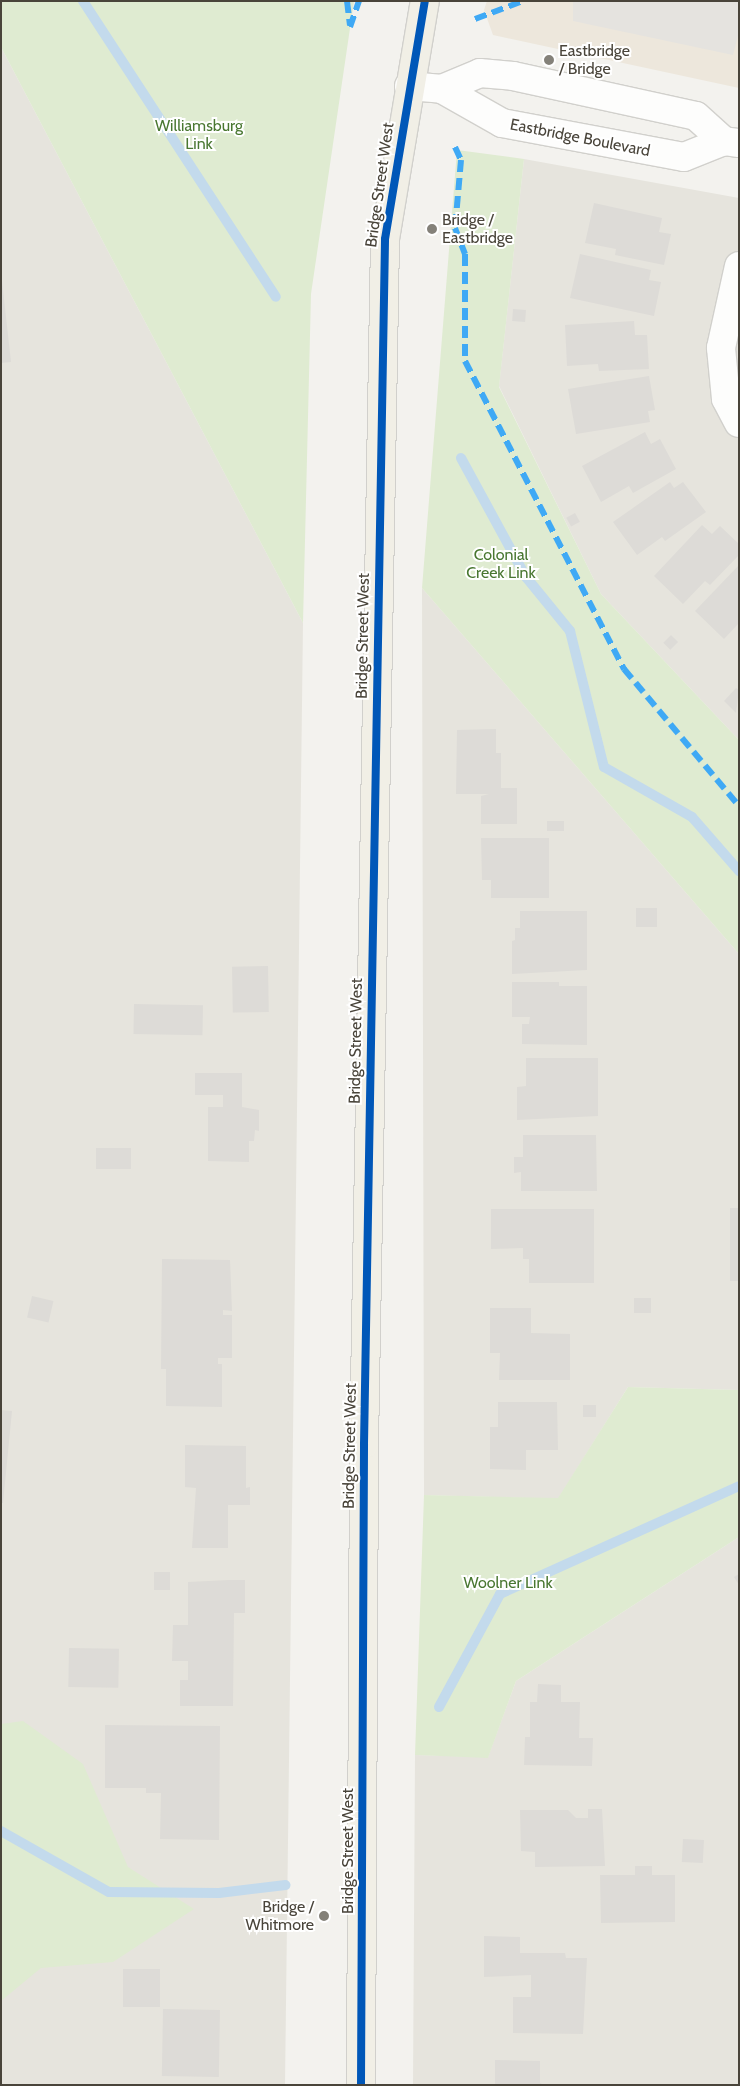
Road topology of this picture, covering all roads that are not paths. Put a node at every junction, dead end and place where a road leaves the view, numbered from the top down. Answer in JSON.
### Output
{"nodes":[{"id":1,"x":425,"y":1,"type":"edge"},
{"id":2,"x":409,"y":86,"type":"junction"},
{"id":3,"x":442,"y":89,"type":"junction"},
{"id":4,"x":732,"y":142,"type":"edge"},
{"id":5,"x":739,"y":266,"type":"edge"},
{"id":6,"x":739,"y":422,"type":"edge"},
{"id":7,"x":360,"y":2085,"type":"edge"}],
"edges":[{"from":1,"to":2,"type":"main road","name":"Bridge Street West"},
{"from":2,"to":3,"type":"street","name":"Eastbridge Boulevard"},
{"from":2,"to":7,"type":"main road","name":"Bridge Street West"},
{"from":3,"to":4,"type":"street","name":"Eastbridge Boulevard"},
{"from":3,"to":4,"type":"street","name":"Eastbridge Boulevard"},
{"from":5,"to":6,"type":"street"}]}
